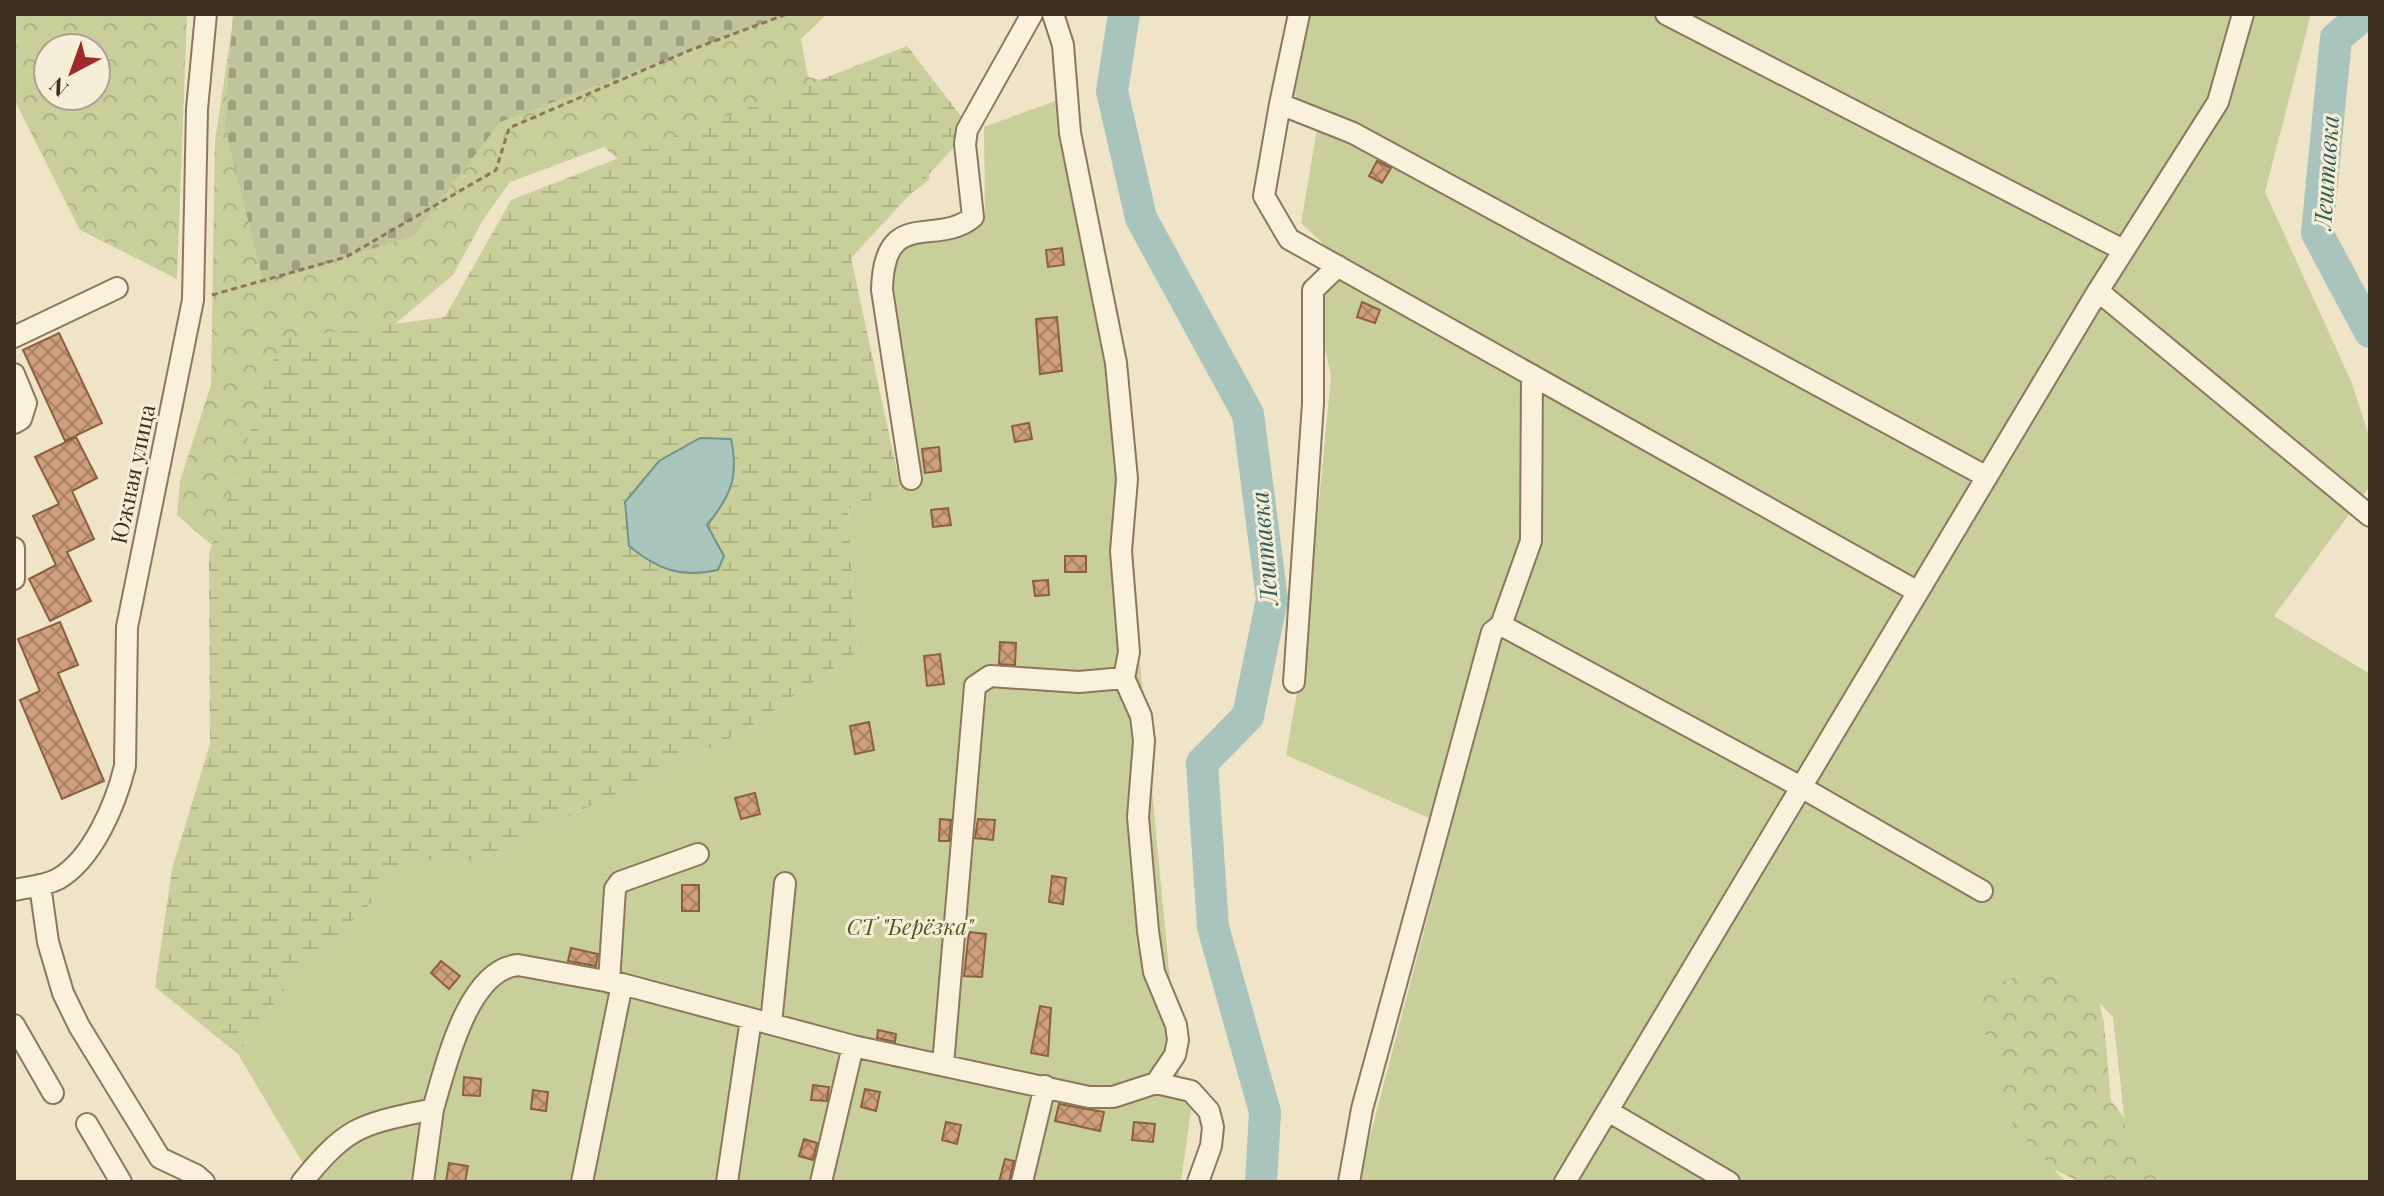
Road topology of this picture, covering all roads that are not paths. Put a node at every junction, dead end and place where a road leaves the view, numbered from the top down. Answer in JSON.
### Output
{"nodes":[{"id":1,"x":206,"y":14,"type":"edge"},
{"id":2,"x":1032,"y":14,"type":"edge"},
{"id":3,"x":1053,"y":14,"type":"edge"},
{"id":4,"x":1299,"y":14,"type":"edge"},
{"id":5,"x":1666,"y":14,"type":"edge"},
{"id":6,"x":2239,"y":16,"type":"edge"},
{"id":7,"x":1280,"y":104,"type":"junction"},
{"id":8,"x":2123,"y":250,"type":"junction"},
{"id":9,"x":1338,"y":266,"type":"junction"},
{"id":10,"x":117,"y":288,"type":"dead end"},
{"id":11,"x":2098,"y":291,"type":"junction"},
{"id":12,"x":14,"y":337,"type":"edge"},
{"id":13,"x":14,"y":374,"type":"edge"},
{"id":14,"x":1532,"y":375,"type":"junction"},
{"id":15,"x":14,"y":423,"type":"edge"},
{"id":16,"x":1987,"y":477,"type":"junction"},
{"id":17,"x":911,"y":479,"type":"dead end"},
{"id":18,"x":2370,"y":516,"type":"edge"},
{"id":19,"x":14,"y":548,"type":"edge"},
{"id":20,"x":14,"y":579,"type":"edge"},
{"id":21,"x":1918,"y":592,"type":"junction"},
{"id":22,"x":1501,"y":625,"type":"junction"},
{"id":23,"x":1124,"y":678,"type":"junction"},
{"id":24,"x":1294,"y":682,"type":"dead end"},
{"id":25,"x":1801,"y":787,"type":"junction"},
{"id":26,"x":698,"y":854,"type":"dead end"},
{"id":27,"x":785,"y":883,"type":"dead end"},
{"id":28,"x":40,"y":885,"type":"junction"},
{"id":29,"x":14,"y":890,"type":"edge"},
{"id":30,"x":1982,"y":891,"type":"dead end"},
{"id":31,"x":615,"y":983,"type":"junction"},
{"id":32,"x":761,"y":1021,"type":"junction"},
{"id":33,"x":14,"y":1025,"type":"edge"},
{"id":34,"x":853,"y":1046,"type":"junction"},
{"id":35,"x":943,"y":1065,"type":"junction"},
{"id":36,"x":1156,"y":1083,"type":"junction"},
{"id":37,"x":1045,"y":1086,"type":"junction"},
{"id":38,"x":53,"y":1093,"type":"dead end"},
{"id":39,"x":433,"y":1109,"type":"junction"},
{"id":40,"x":1608,"y":1111,"type":"junction"},
{"id":41,"x":87,"y":1124,"type":"dead end"},
{"id":42,"x":121,"y":1182,"type":"edge"},
{"id":43,"x":204,"y":1182,"type":"edge"},
{"id":44,"x":302,"y":1182,"type":"edge"},
{"id":45,"x":423,"y":1182,"type":"edge"},
{"id":46,"x":582,"y":1182,"type":"edge"},
{"id":47,"x":727,"y":1182,"type":"edge"},
{"id":48,"x":821,"y":1182,"type":"edge"},
{"id":49,"x":1022,"y":1182,"type":"edge"},
{"id":50,"x":1198,"y":1182,"type":"edge"},
{"id":51,"x":1349,"y":1182,"type":"edge"},
{"id":52,"x":1565,"y":1182,"type":"edge"},
{"id":53,"x":1729,"y":1182,"type":"edge"}],
"edges":[{"from":1,"to":28,"type":"street","name":"Южная улица"},
{"from":2,"to":17,"type":"street"},
{"from":3,"to":23,"type":"street"},
{"from":4,"to":7,"type":"street"},
{"from":5,"to":8,"type":"street"},
{"from":6,"to":8,"type":"street"},
{"from":7,"to":9,"type":"street"},
{"from":7,"to":16,"type":"street"},
{"from":8,"to":11,"type":"street"},
{"from":9,"to":14,"type":"street"},
{"from":9,"to":24,"type":"street"},
{"from":10,"to":12,"type":"street"},
{"from":11,"to":16,"type":"street"},
{"from":11,"to":18,"type":"street"},
{"from":13,"to":15,"type":"street"},
{"from":14,"to":21,"type":"street"},
{"from":14,"to":22,"type":"street"},
{"from":16,"to":21,"type":"street"},
{"from":19,"to":20,"type":"street"},
{"from":21,"to":25,"type":"street"},
{"from":22,"to":25,"type":"street"},
{"from":22,"to":51,"type":"street"},
{"from":23,"to":35,"type":"street"},
{"from":23,"to":36,"type":"street"},
{"from":25,"to":30,"type":"street"},
{"from":25,"to":40,"type":"street"},
{"from":26,"to":31,"type":"street"},
{"from":27,"to":32,"type":"street"},
{"from":28,"to":29,"type":"street","name":"Южная улица"},
{"from":28,"to":43,"type":"street"},
{"from":31,"to":32,"type":"street"},
{"from":31,"to":39,"type":"street"},
{"from":31,"to":46,"type":"street"},
{"from":32,"to":34,"type":"street"},
{"from":32,"to":47,"type":"street"},
{"from":33,"to":38,"type":"street"},
{"from":34,"to":35,"type":"street"},
{"from":34,"to":48,"type":"street"},
{"from":35,"to":37,"type":"street"},
{"from":36,"to":37,"type":"street"},
{"from":36,"to":50,"type":"street"},
{"from":37,"to":49,"type":"street"},
{"from":39,"to":44,"type":"street"},
{"from":39,"to":45,"type":"street"},
{"from":40,"to":52,"type":"street"},
{"from":40,"to":53,"type":"street"},
{"from":41,"to":42,"type":"street"}]}
